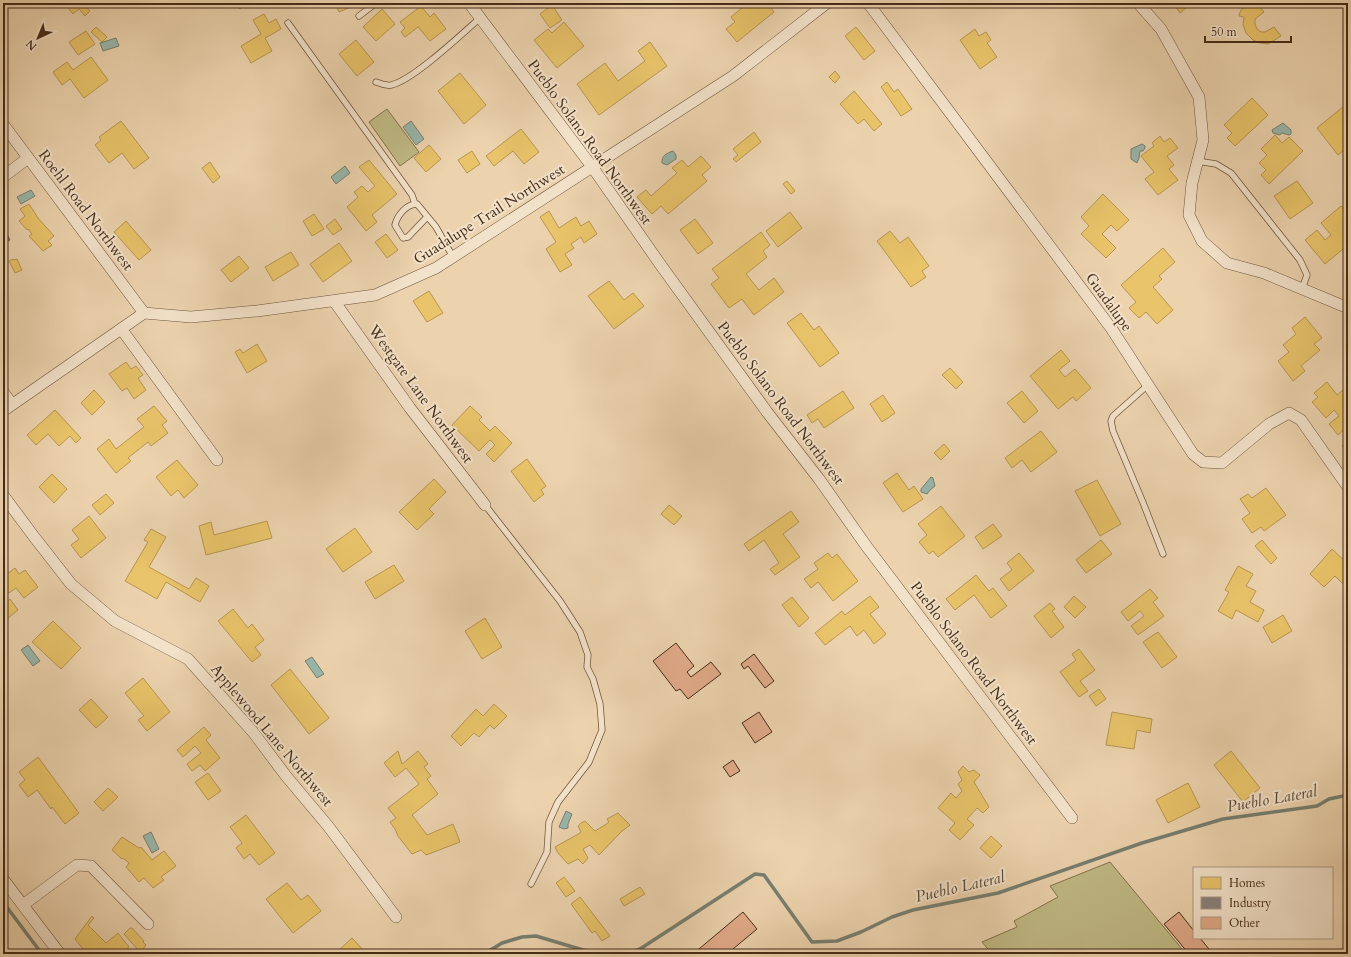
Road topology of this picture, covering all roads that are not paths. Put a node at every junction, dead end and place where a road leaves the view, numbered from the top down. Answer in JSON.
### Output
{"nodes":[{"id":1,"x":376,"y":3,"type":"edge"},
{"id":2,"x":469,"y":3,"type":"edge"},
{"id":3,"x":868,"y":3,"type":"edge"},
{"id":4,"x":1138,"y":3,"type":"edge"},
{"id":5,"x":822,"y":5,"type":"edge"},
{"id":6,"x":360,"y":16,"type":"dead end"},
{"id":7,"x":480,"y":18,"type":"junction"},
{"id":8,"x":288,"y":23,"type":"dead end"},
{"id":9,"x":376,"y":82,"type":"dead end"},
{"id":10,"x":3,"y":124,"type":"edge"},
{"id":11,"x":28,"y":158,"type":"junction"},
{"id":12,"x":1198,"y":161,"type":"junction"},
{"id":13,"x":592,"y":168,"type":"junction"},
{"id":14,"x":3,"y":177,"type":"edge"},
{"id":15,"x":415,"y":204,"type":"junction"},
{"id":16,"x":426,"y":217,"type":"junction"},
{"id":17,"x":453,"y":257,"type":"junction"},
{"id":18,"x":1302,"y":289,"type":"junction"},
{"id":19,"x":334,"y":301,"type":"junction"},
{"id":20,"x":1348,"y":308,"type":"edge"},
{"id":21,"x":144,"y":313,"type":"junction"},
{"id":22,"x":122,"y":330,"type":"junction"},
{"id":23,"x":1148,"y":385,"type":"junction"},
{"id":24,"x":3,"y":392,"type":"edge"},
{"id":25,"x":12,"y":404,"type":"junction"},
{"id":26,"x":3,"y":411,"type":"edge"},
{"id":27,"x":217,"y":460,"type":"dead end"},
{"id":28,"x":1348,"y":487,"type":"edge"},
{"id":29,"x":3,"y":495,"type":"edge"},
{"id":30,"x":485,"y":504,"type":"joint"},
{"id":31,"x":1163,"y":554,"type":"dead end"},
{"id":32,"x":1072,"y":818,"type":"dead end"},
{"id":33,"x":3,"y":879,"type":"edge"},
{"id":34,"x":531,"y":884,"type":"dead end"},
{"id":35,"x":23,"y":905,"type":"junction"},
{"id":36,"x":396,"y":917,"type":"dead end"},
{"id":37,"x":148,"y":924,"type":"dead end"},
{"id":38,"x":60,"y":954,"type":"edge"}],
"edges":[{"from":1,"to":6,"type":"lane"},
{"from":2,"to":7,"type":"street","name":"Pueblo Solano Road Northwest"},
{"from":3,"to":23,"type":"street","name":"Guadalupe"},
{"from":4,"to":12,"type":"street"},
{"from":5,"to":13,"type":"street","name":"Guadalupe Trail Northwest"},
{"from":7,"to":9,"type":"lane"},
{"from":7,"to":13,"type":"street","name":"Pueblo Solano Road Northwest"},
{"from":8,"to":15,"type":"lane"},
{"from":10,"to":11,"type":"street","name":"Roehl Road Northwest"},
{"from":11,"to":14,"type":"street"},
{"from":11,"to":21,"type":"street","name":"Roehl Road Northwest"},
{"from":12,"to":18,"type":"lane"},
{"from":12,"to":18,"type":"street"},
{"from":13,"to":17,"type":"street","name":"Guadalupe Trail Northwest"},
{"from":13,"to":32,"type":"street","name":"Pueblo Solano Road Northwest"},
{"from":15,"to":16,"type":"lane"},
{"from":15,"to":16,"type":"lane"},
{"from":16,"to":17,"type":"lane"},
{"from":17,"to":19,"type":"street","name":"Guadalupe Trail Northwest"},
{"from":18,"to":20,"type":"street"},
{"from":19,"to":21,"type":"street","name":"Guadalupe Trail Northwest"},
{"from":19,"to":30,"type":"street","name":"Westgate Lane Northwest"},
{"from":21,"to":22,"type":"street"},
{"from":22,"to":25,"type":"street"},
{"from":22,"to":27,"type":"street"},
{"from":23,"to":28,"type":"street","name":"Guadalupe"},
{"from":23,"to":31,"type":"lane"},
{"from":24,"to":25,"type":"street"},
{"from":25,"to":26,"type":"street"},
{"from":29,"to":36,"type":"street","name":"Applewood Lane Northwest"},
{"from":30,"to":34,"type":"lane"},
{"from":33,"to":35,"type":"street"},
{"from":35,"to":37,"type":"street"},
{"from":35,"to":38,"type":"street"}]}
